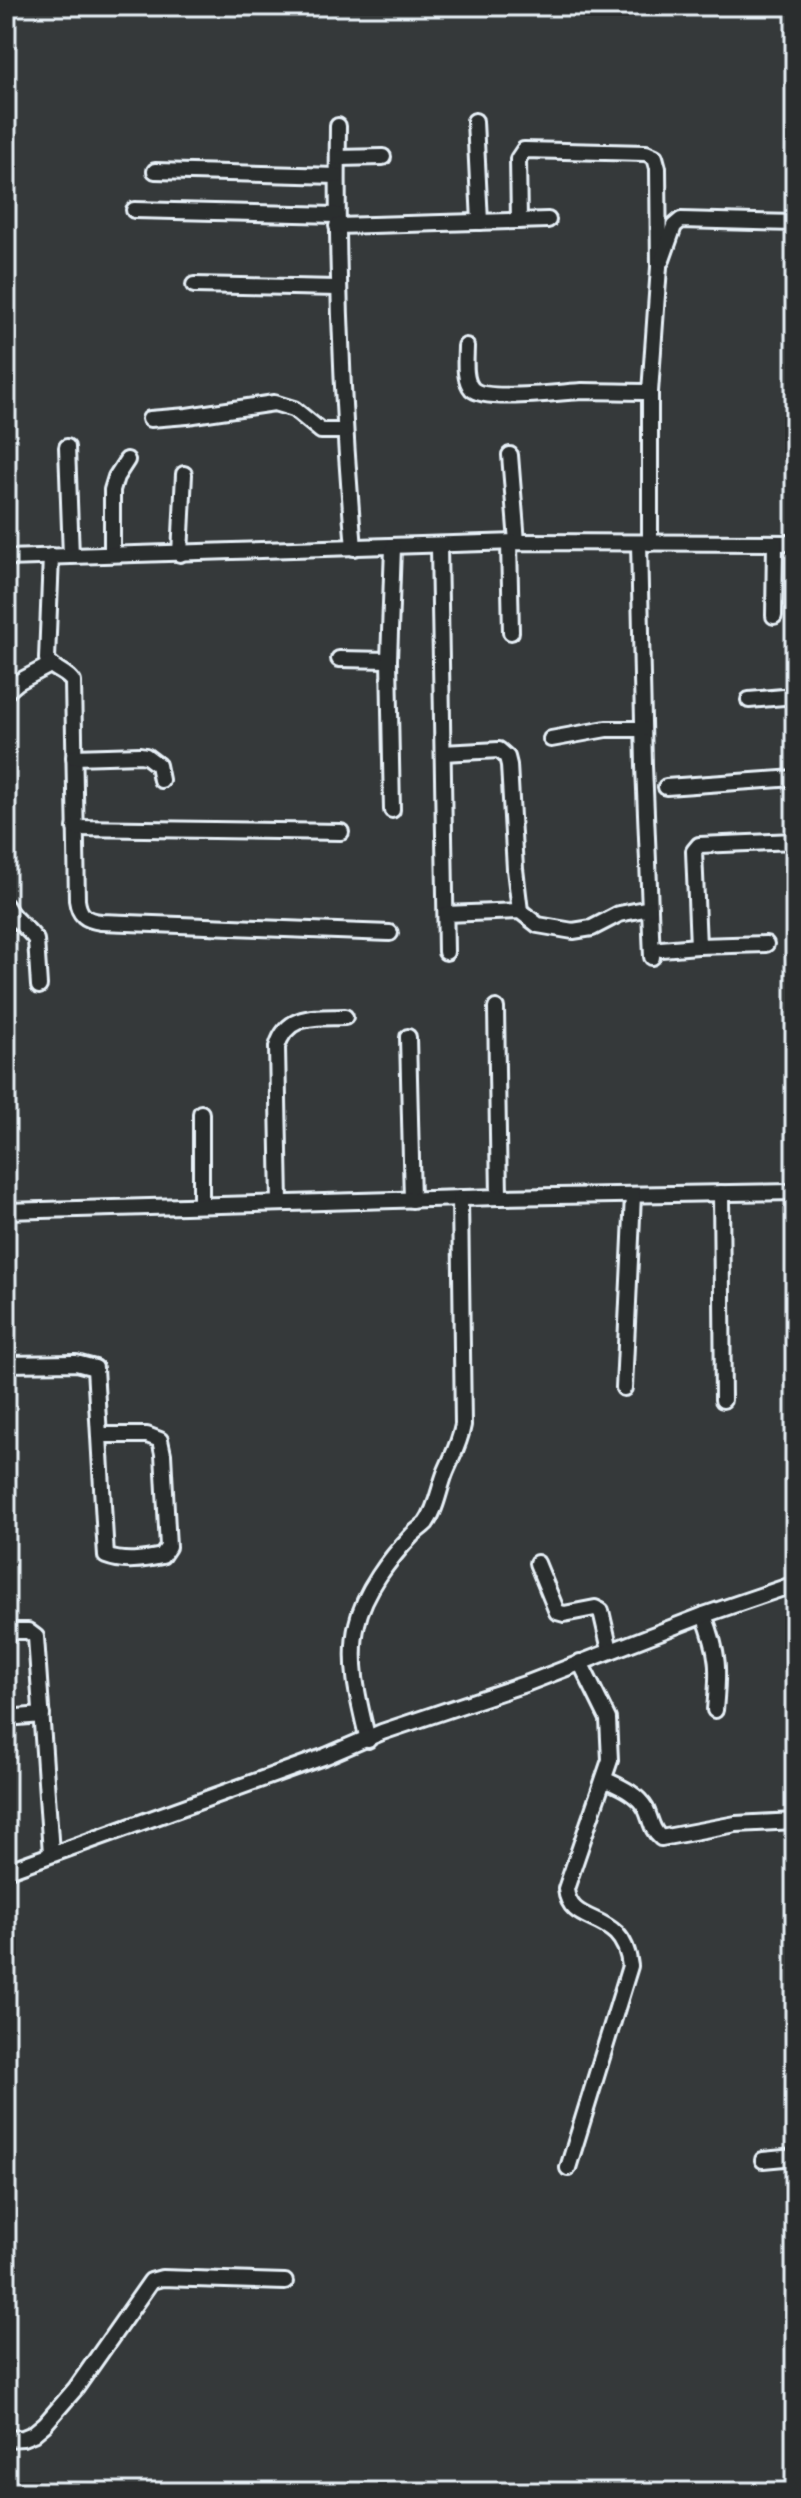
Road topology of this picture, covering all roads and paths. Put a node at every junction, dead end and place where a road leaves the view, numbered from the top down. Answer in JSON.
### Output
{"nodes":[{"id":1,"x":475,"y":121,"type":"dead end"},
{"id":2,"x":338,"y":126,"type":"dead end"},
{"id":3,"x":383,"y":157,"type":"dead end"},
{"id":4,"x":338,"y":158,"type":"junction"},
{"id":5,"x":155,"y":171,"type":"dead end"},
{"id":6,"x":337,"y":176,"type":"junction"},
{"id":7,"x":134,"y":210,"type":"dead end"},
{"id":8,"x":337,"y":220,"type":"junction"},
{"id":9,"x":548,"y":220,"type":"dead end"},
{"id":10,"x":519,"y":221,"type":"junction"},
{"id":11,"x":480,"y":222,"type":"junction"},
{"id":12,"x":795,"y":223,"type":"edge"},
{"id":13,"x":659,"y":267,"type":"junction"},
{"id":14,"x":194,"y":285,"type":"dead end"},
{"id":15,"x":338,"y":288,"type":"junction"},
{"id":16,"x":466,"y":346,"type":"dead end"},
{"id":17,"x":650,"y":392,"type":"junction"},
{"id":18,"x":150,"y":419,"type":"dead end"},
{"id":19,"x":344,"y":431,"type":"junction"},
{"id":20,"x":67,"y":447,"type":"dead end"},
{"id":21,"x":510,"y":455,"type":"dead end"},
{"id":22,"x":127,"y":460,"type":"dead end"},
{"id":23,"x":184,"y":474,"type":"dead end"},
{"id":24,"x":513,"y":543,"type":"junction"},
{"id":25,"x":644,"y":543,"type":"junction"},
{"id":26,"x":775,"y":543,"type":"junction"},
{"id":27,"x":795,"y":543,"type":"edge"},
{"id":28,"x":439,"y":546,"type":"junction"},
{"id":29,"x":393,"y":547,"type":"junction"},
{"id":30,"x":354,"y":548,"type":"junction"},
{"id":31,"x":112,"y":554,"type":"junction"},
{"id":32,"x":180,"y":554,"type":"junction"},
{"id":33,"x":51,"y":556,"type":"junction"},
{"id":34,"x":71,"y":556,"type":"junction"},
{"id":35,"x":6,"y":558,"type":"edge"},
{"id":36,"x":774,"y":616,"type":"dead end"},
{"id":37,"x":511,"y":632,"type":"dead end"},
{"id":38,"x":339,"y":659,"type":"dead end"},
{"id":39,"x":389,"y":660,"type":"junction"},
{"id":40,"x":50,"y":665,"type":"junction"},
{"id":41,"x":6,"y":692,"type":"edge"},
{"id":42,"x":795,"y":696,"type":"edge"},
{"id":43,"x":749,"y":700,"type":"dead end"},
{"id":44,"x":643,"y":729,"type":"junction"},
{"id":45,"x":551,"y":739,"type":"dead end"},
{"id":46,"x":443,"y":753,"type":"junction"},
{"id":47,"x":74,"y":757,"type":"junction"},
{"id":48,"x":795,"y":778,"type":"edge"},
{"id":49,"x":161,"y":780,"type":"dead end"},
{"id":50,"x":666,"y":787,"type":"dead end"},
{"id":51,"x":392,"y":810,"type":"dead end"},
{"id":52,"x":75,"y":828,"type":"junction"},
{"id":53,"x":341,"y":832,"type":"dead end"},
{"id":54,"x":795,"y":841,"type":"edge"},
{"id":55,"x":6,"y":906,"type":"edge"},
{"id":56,"x":650,"y":908,"type":"junction"},
{"id":57,"x":520,"y":911,"type":"junction"},
{"id":58,"x":446,"y":914,"type":"junction"},
{"id":59,"x":390,"y":933,"type":"dead end"},
{"id":60,"x":766,"y":944,"type":"dead end"},
{"id":61,"x":698,"y":946,"type":"junction"},
{"id":62,"x":446,"y":952,"type":"dead end"},
{"id":63,"x":39,"y":986,"type":"dead end"},
{"id":64,"x":496,"y":1008,"type":"dead end"},
{"id":65,"x":345,"y":1017,"type":"dead end"},
{"id":66,"x":408,"y":1037,"type":"dead end"},
{"id":67,"x":201,"y":1113,"type":"dead end"},
{"id":68,"x":795,"y":1192,"type":"edge"},
{"id":69,"x":721,"y":1193,"type":"junction"},
{"id":70,"x":633,"y":1195,"type":"junction"},
{"id":71,"x":499,"y":1197,"type":"junction"},
{"id":72,"x":460,"y":1198,"type":"junction"},
{"id":73,"x":412,"y":1200,"type":"junction"},
{"id":74,"x":280,"y":1203,"type":"junction"},
{"id":75,"x":201,"y":1204,"type":"junction"},
{"id":76,"x":6,"y":1211,"type":"edge"},
{"id":77,"x":6,"y":1364,"type":"edge"},
{"id":78,"x":624,"y":1388,"type":"dead end"},
{"id":79,"x":723,"y":1400,"type":"dead end"},
{"id":80,"x":100,"y":1435,"type":"junction"},
{"id":81,"x":537,"y":1563,"type":"dead end"},
{"id":82,"x":795,"y":1584,"type":"edge"},
{"id":83,"x":704,"y":1615,"type":"junction"},
{"id":84,"x":6,"y":1631,"type":"edge"},
{"id":85,"x":610,"y":1650,"type":"junction"},
{"id":86,"x":580,"y":1662,"type":"junction"},
{"id":87,"x":715,"y":1710,"type":"dead end"},
{"id":88,"x":42,"y":1715,"type":"junction"},
{"id":89,"x":6,"y":1718,"type":"edge"},
{"id":90,"x":368,"y":1740,"type":"junction"},
{"id":91,"x":604,"y":1779,"type":"junction"},
{"id":92,"x":795,"y":1821,"type":"edge"},
{"id":93,"x":51,"y":1853,"type":"junction"},
{"id":94,"x":6,"y":1871,"type":"edge"},
{"id":95,"x":795,"y":2157,"type":"edge"},
{"id":96,"x":763,"y":2160,"type":"dead end"},
{"id":97,"x":568,"y":2168,"type":"dead end"},
{"id":98,"x":285,"y":2282,"type":"dead end"},
{"id":99,"x":6,"y":2439,"type":"edge"}],
"edges":[{"from":1,"to":11,"type":"street"},
{"from":2,"to":4,"type":"street"},
{"from":3,"to":4,"type":"street"},
{"from":4,"to":6,"type":"street"},
{"from":5,"to":6,"type":"street"},
{"from":6,"to":8,"type":"street"},
{"from":7,"to":8,"type":"street"},
{"from":8,"to":11,"type":"street"},
{"from":8,"to":15,"type":"street"},
{"from":9,"to":10,"type":"street"},
{"from":10,"to":11,"type":"street"},
{"from":10,"to":13,"type":"street"},
{"from":12,"to":13,"type":"street"},
{"from":13,"to":17,"type":"street"},
{"from":14,"to":15,"type":"street"},
{"from":15,"to":19,"type":"street"},
{"from":16,"to":17,"type":"street"},
{"from":17,"to":25,"type":"street"},
{"from":18,"to":19,"type":"street"},
{"from":19,"to":30,"type":"street"},
{"from":20,"to":34,"type":"street"},
{"from":21,"to":24,"type":"street"},
{"from":22,"to":31,"type":"street"},
{"from":23,"to":32,"type":"street"},
{"from":24,"to":25,"type":"street"},
{"from":24,"to":28,"type":"street"},
{"from":24,"to":37,"type":"street"},
{"from":25,"to":26,"type":"street"},
{"from":25,"to":44,"type":"street"},
{"from":26,"to":27,"type":"street"},
{"from":26,"to":36,"type":"street"},
{"from":28,"to":29,"type":"street"},
{"from":28,"to":46,"type":"street"},
{"from":29,"to":30,"type":"street"},
{"from":29,"to":39,"type":"street"},
{"from":30,"to":32,"type":"street"},
{"from":31,"to":32,"type":"street"},
{"from":31,"to":34,"type":"street"},
{"from":33,"to":34,"type":"street"},
{"from":33,"to":35,"type":"street"},
{"from":33,"to":40,"type":"street"},
{"from":38,"to":39,"type":"street"},
{"from":39,"to":51,"type":"street"},
{"from":40,"to":41,"type":"street"},
{"from":40,"to":47,"type":"street"},
{"from":42,"to":43,"type":"street"},
{"from":44,"to":45,"type":"street"},
{"from":44,"to":56,"type":"street"},
{"from":46,"to":57,"type":"street"},
{"from":46,"to":58,"type":"street"},
{"from":47,"to":49,"type":"street"},
{"from":47,"to":52,"type":"street"},
{"from":48,"to":50,"type":"street"},
{"from":52,"to":53,"type":"street"},
{"from":52,"to":59,"type":"street"},
{"from":54,"to":61,"type":"street"},
{"from":55,"to":63,"type":"street"},
{"from":56,"to":57,"type":"street"},
{"from":56,"to":61,"type":"street"},
{"from":57,"to":58,"type":"street"},
{"from":58,"to":62,"type":"street"},
{"from":60,"to":61,"type":"street"},
{"from":64,"to":71,"type":"street"},
{"from":65,"to":74,"type":"street"},
{"from":66,"to":73,"type":"street"},
{"from":67,"to":75,"type":"street"},
{"from":68,"to":69,"type":"street"},
{"from":69,"to":70,"type":"street"},
{"from":69,"to":79,"type":"street"},
{"from":70,"to":71,"type":"street"},
{"from":70,"to":78,"type":"street"},
{"from":71,"to":72,"type":"street"},
{"from":72,"to":73,"type":"street"},
{"from":72,"to":90,"type":"street"},
{"from":73,"to":74,"type":"street"},
{"from":74,"to":75,"type":"street"},
{"from":75,"to":76,"type":"street"},
{"from":77,"to":80,"type":"street"},
{"from":80,"to":80,"type":"street"},
{"from":81,"to":85,"type":"street"},
{"from":82,"to":83,"type":"street"},
{"from":83,"to":85,"type":"street"},
{"from":83,"to":87,"type":"street"},
{"from":84,"to":88,"type":"street"},
{"from":85,"to":86,"type":"street"},
{"from":86,"to":90,"type":"street"},
{"from":86,"to":91,"type":"street"},
{"from":88,"to":89,"type":"street"},
{"from":88,"to":93,"type":"street"},
{"from":90,"to":93,"type":"street"},
{"from":91,"to":92,"type":"street"},
{"from":91,"to":97,"type":"street"},
{"from":93,"to":94,"type":"street"},
{"from":95,"to":96,"type":"street"},
{"from":98,"to":99,"type":"street"}]}
